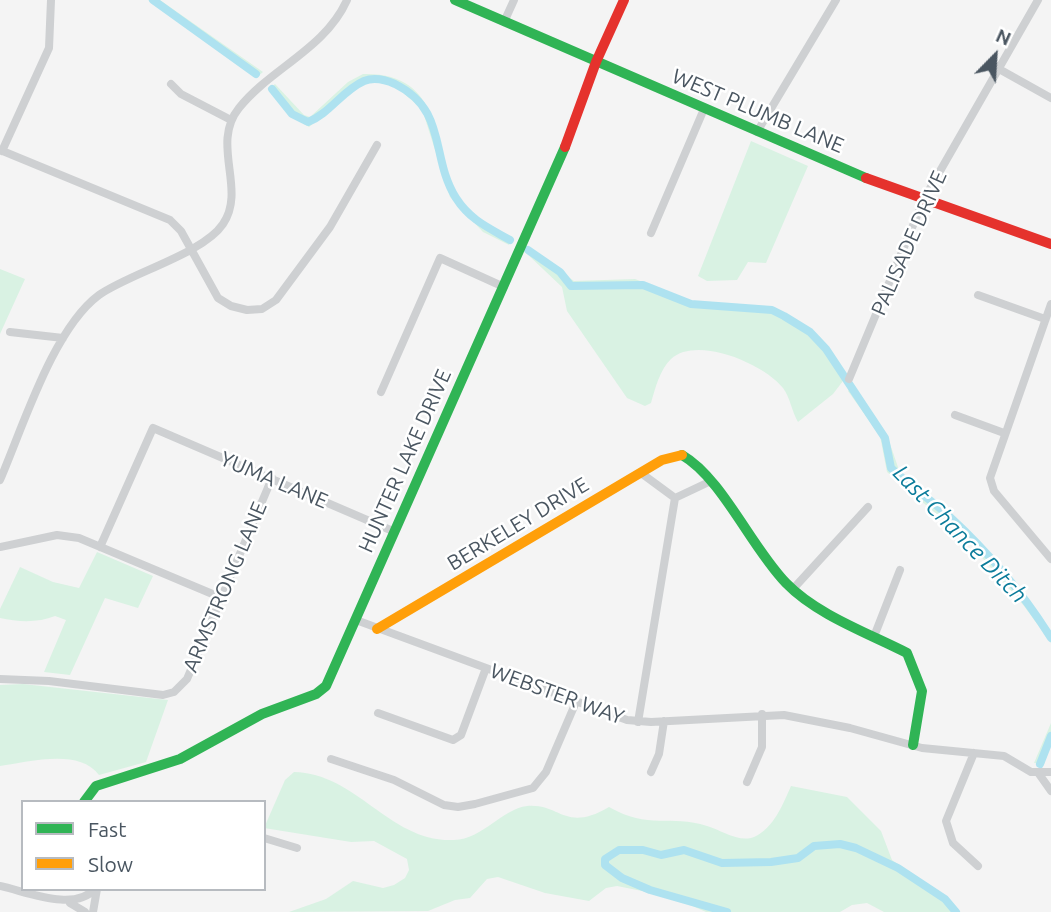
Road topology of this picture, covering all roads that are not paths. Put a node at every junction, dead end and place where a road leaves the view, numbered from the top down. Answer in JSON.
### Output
{"nodes":[{"id":1,"x":347,"y":0,"type":"edge"},
{"id":2,"x":455,"y":0,"type":"edge"},
{"id":3,"x":514,"y":0,"type":"edge"},
{"id":4,"x":624,"y":0,"type":"edge"},
{"id":5,"x":835,"y":0,"type":"edge"},
{"id":6,"x":1038,"y":0,"type":"edge"},
{"id":7,"x":50,"y":1,"type":"edge"},
{"id":8,"x":505,"y":22,"type":"junction"},
{"id":9,"x":596,"y":62,"type":"junction"},
{"id":10,"x":999,"y":69,"type":"junction"},
{"id":11,"x":171,"y":84,"type":"dead end"},
{"id":12,"x":1051,"y":98,"type":"edge"},
{"id":13,"x":704,"y":109,"type":"junction"},
{"id":14,"x":231,"y":120,"type":"junction"},
{"id":15,"x":757,"y":132,"type":"junction"},
{"id":16,"x":377,"y":145,"type":"dead end"},
{"id":17,"x":1,"y":151,"type":"edge"},
{"id":18,"x":924,"y":199,"type":"junction"},
{"id":19,"x":651,"y":233,"type":"dead end"},
{"id":20,"x":1051,"y":244,"type":"edge"},
{"id":21,"x":190,"y":248,"type":"junction"},
{"id":22,"x":504,"y":287,"type":"junction"},
{"id":23,"x":978,"y":295,"type":"dead end"},
{"id":24,"x":1051,"y":304,"type":"edge"},
{"id":25,"x":1045,"y":319,"type":"junction"},
{"id":26,"x":10,"y":332,"type":"dead end"},
{"id":27,"x":63,"y":338,"type":"junction"},
{"id":28,"x":849,"y":379,"type":"dead end"},
{"id":29,"x":381,"y":392,"type":"dead end"},
{"id":30,"x":955,"y":415,"type":"dead end"},
{"id":31,"x":1004,"y":433,"type":"junction"},
{"id":32,"x":641,"y":473,"type":"junction"},
{"id":33,"x":272,"y":478,"type":"junction"},
{"id":34,"x":0,"y":480,"type":"edge"},
{"id":35,"x":711,"y":481,"type":"junction"},
{"id":36,"x":675,"y":498,"type":"junction"},
{"id":37,"x":868,"y":507,"type":"dead end"},
{"id":38,"x":395,"y":532,"type":"junction"},
{"id":39,"x":0,"y":547,"type":"edge"},
{"id":40,"x":100,"y":547,"type":"junction"},
{"id":41,"x":1051,"y":559,"type":"edge"},
{"id":42,"x":900,"y":569,"type":"dead end"},
{"id":43,"x":793,"y":589,"type":"junction"},
{"id":44,"x":222,"y":598,"type":"junction"},
{"id":45,"x":356,"y":620,"type":"junction"},
{"id":46,"x":377,"y":629,"type":"junction"},
{"id":47,"x":875,"y":634,"type":"junction"},
{"id":48,"x":486,"y":668,"type":"junction"},
{"id":49,"x":0,"y":679,"type":"edge"},
{"id":50,"x":576,"y":702,"type":"junction"},
{"id":51,"x":379,"y":713,"type":"dead end"},
{"id":52,"x":762,"y":714,"type":"junction"},
{"id":53,"x":664,"y":721,"type":"junction"},
{"id":54,"x":638,"y":722,"type":"junction"},
{"id":55,"x":913,"y":746,"type":"junction"},
{"id":56,"x":974,"y":753,"type":"junction"},
{"id":57,"x":331,"y":759,"type":"dead end"},
{"id":58,"x":651,"y":772,"type":"dead end"},
{"id":59,"x":1051,"y":772,"type":"edge"},
{"id":60,"x":1039,"y":774,"type":"junction"},
{"id":61,"x":747,"y":782,"type":"dead end"},
{"id":62,"x":1051,"y":791,"type":"edge"},
{"id":63,"x":86,"y":800,"type":"edge"},
{"id":64,"x":266,"y":839,"type":"edge"},
{"id":65,"x":297,"y":848,"type":"dead end"},
{"id":66,"x":978,"y":866,"type":"dead end"},
{"id":67,"x":0,"y":886,"type":"edge"},
{"id":68,"x":21,"y":891,"type":"edge"},
{"id":69,"x":22,"y":891,"type":"edge"},
{"id":70,"x":93,"y":891,"type":"edge"},
{"id":71,"x":96,"y":891,"type":"edge"},
{"id":72,"x":61,"y":900,"type":"junction"},
{"id":73,"x":85,"y":912,"type":"edge"},
{"id":74,"x":93,"y":912,"type":"edge"}],
"edges":[{"from":1,"to":14,"type":"street"},
{"from":2,"to":8,"type":"street","name":"WEST PLUMB LANE"},
{"from":3,"to":8,"type":"street"},
{"from":4,"to":9,"type":"street","name":"HUNTER LAKE DRIVE"},
{"from":5,"to":15,"type":"street"},
{"from":6,"to":10,"type":"street","name":"PALISADE DRIVE"},
{"from":7,"to":17,"type":"street"},
{"from":8,"to":9,"type":"street","name":"WEST PLUMB LANE"},
{"from":9,"to":13,"type":"street","name":"WEST PLUMB LANE"},
{"from":9,"to":22,"type":"street","name":"HUNTER LAKE DRIVE"},
{"from":10,"to":12,"type":"street"},
{"from":10,"to":18,"type":"street","name":"PALISADE DRIVE"},
{"from":11,"to":14,"type":"street"},
{"from":13,"to":15,"type":"street","name":"WEST PLUMB LANE"},
{"from":13,"to":19,"type":"street"},
{"from":14,"to":21,"type":"street"},
{"from":15,"to":18,"type":"street","name":"WEST PLUMB LANE"},
{"from":16,"to":21,"type":"street"},
{"from":17,"to":21,"type":"street"},
{"from":18,"to":20,"type":"street","name":"WEST PLUMB LANE"},
{"from":18,"to":28,"type":"street","name":"PALISADE DRIVE"},
{"from":21,"to":27,"type":"street"},
{"from":22,"to":29,"type":"street"},
{"from":22,"to":38,"type":"street","name":"HUNTER LAKE DRIVE"},
{"from":23,"to":25,"type":"street"},
{"from":24,"to":25,"type":"street"},
{"from":25,"to":31,"type":"street"},
{"from":26,"to":27,"type":"street"},
{"from":27,"to":34,"type":"street"},
{"from":30,"to":31,"type":"street"},
{"from":31,"to":41,"type":"street"},
{"from":32,"to":35,"type":"street","name":"BERKELEY DRIVE"},
{"from":32,"to":36,"type":"street"},
{"from":32,"to":46,"type":"street","name":"BERKELEY DRIVE"},
{"from":33,"to":38,"type":"street","name":"YUMA LANE"},
{"from":33,"to":40,"type":"street","name":"YUMA LANE"},
{"from":33,"to":44,"type":"street","name":"ARMSTRONG LANE"},
{"from":35,"to":36,"type":"street"},
{"from":35,"to":43,"type":"street","name":"BERKELEY DRIVE"},
{"from":36,"to":54,"type":"street"},
{"from":37,"to":43,"type":"street"},
{"from":38,"to":45,"type":"street","name":"HUNTER LAKE DRIVE"},
{"from":39,"to":40,"type":"street"},
{"from":40,"to":44,"type":"street"},
{"from":42,"to":47,"type":"street"},
{"from":43,"to":47,"type":"street","name":"BERKELEY DRIVE"},
{"from":44,"to":49,"type":"street","name":"ARMSTRONG LANE"},
{"from":45,"to":46,"type":"street","name":"WEBSTER WAY"},
{"from":45,"to":63,"type":"street","name":"HUNTER LAKE DRIVE"},
{"from":46,"to":48,"type":"street","name":"WEBSTER WAY"},
{"from":47,"to":55,"type":"street","name":"BERKELEY DRIVE"},
{"from":48,"to":50,"type":"street","name":"WEBSTER WAY"},
{"from":48,"to":51,"type":"street"},
{"from":50,"to":54,"type":"street","name":"WEBSTER WAY"},
{"from":50,"to":57,"type":"street"},
{"from":52,"to":53,"type":"street","name":"WEBSTER WAY"},
{"from":52,"to":55,"type":"street","name":"WEBSTER WAY"},
{"from":52,"to":61,"type":"street"},
{"from":53,"to":54,"type":"street","name":"WEBSTER WAY"},
{"from":53,"to":58,"type":"street"},
{"from":55,"to":56,"type":"street","name":"WEBSTER WAY"},
{"from":56,"to":60,"type":"street","name":"WEBSTER WAY"},
{"from":56,"to":66,"type":"street"},
{"from":59,"to":60,"type":"street"},
{"from":60,"to":62,"type":"street"},
{"from":64,"to":65,"type":"street"},
{"from":67,"to":68,"type":"street"},
{"from":69,"to":72,"type":"street"},
{"from":70,"to":72,"type":"street"},
{"from":71,"to":74,"type":"street"},
{"from":72,"to":73,"type":"street"}]}
